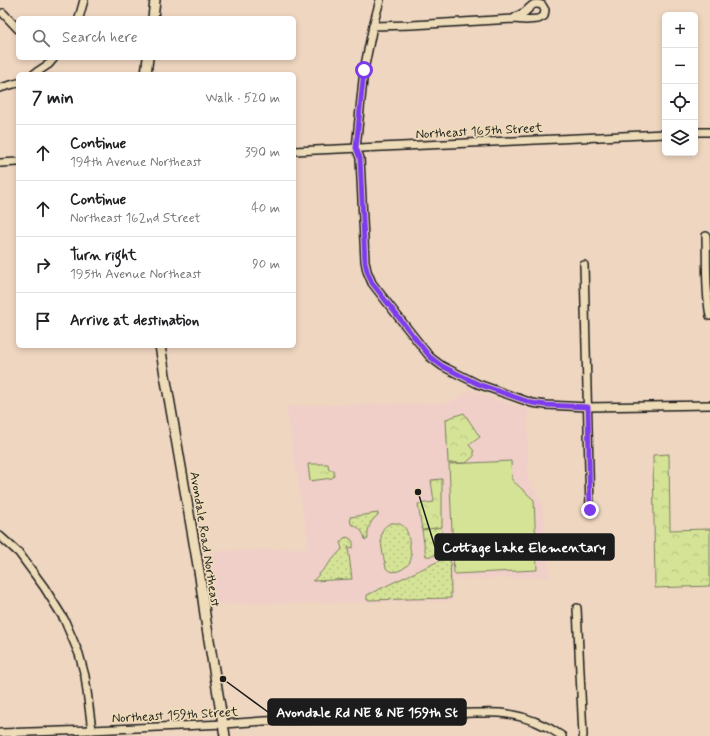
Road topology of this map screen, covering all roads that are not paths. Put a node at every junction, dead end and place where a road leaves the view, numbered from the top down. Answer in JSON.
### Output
{"nodes":[{"id":1,"x":84,"y":0,"type":"edge"},
{"id":2,"x":155,"y":0,"type":"edge"},
{"id":3,"x":380,"y":0,"type":"edge"},
{"id":4,"x":3,"y":13,"type":"dead end"},
{"id":5,"x":80,"y":16,"type":"edge"},
{"id":6,"x":153,"y":16,"type":"edge"},
{"id":7,"x":513,"y":19,"type":"dead end"},
{"id":8,"x":373,"y":26,"type":"junction"},
{"id":9,"x":16,"y":27,"type":"edge"},
{"id":10,"x":49,"y":60,"type":"edge"},
{"id":11,"x":148,"y":60,"type":"edge"},
{"id":12,"x":36,"y":72,"type":"edge"},
{"id":13,"x":146,"y":72,"type":"edge"},
{"id":14,"x":16,"y":83,"type":"edge"},
{"id":15,"x":0,"y":88,"type":"edge"},
{"id":16,"x":698,"y":132,"type":"edge"},
{"id":17,"x":710,"y":132,"type":"edge"},
{"id":18,"x":662,"y":134,"type":"edge"},
{"id":19,"x":356,"y":148,"type":"junction"},
{"id":20,"x":296,"y":151,"type":"edge"},
{"id":21,"x":16,"y":162,"type":"edge"},
{"id":22,"x":0,"y":163,"type":"edge"},
{"id":23,"x":706,"y":236,"type":"dead end"},
{"id":24,"x":584,"y":265,"type":"dead end"},
{"id":25,"x":710,"y":316,"type":"edge"},
{"id":26,"x":160,"y":348,"type":"edge"},
{"id":27,"x":710,"y":405,"type":"edge"},
{"id":28,"x":588,"y":407,"type":"junction"},
{"id":29,"x":590,"y":510,"type":"dead end"},
{"id":30,"x":0,"y":536,"type":"edge"},
{"id":31,"x":577,"y":608,"type":"dead end"},
{"id":32,"x":224,"y":724,"type":"junction"},
{"id":33,"x":92,"y":730,"type":"junction"},
{"id":34,"x":0,"y":733,"type":"edge"},
{"id":35,"x":225,"y":736,"type":"edge"},
{"id":36,"x":562,"y":736,"type":"edge"},
{"id":37,"x":583,"y":736,"type":"edge"}],
"edges":[{"from":1,"to":5,"type":"street"},
{"from":2,"to":6,"type":"main road"},
{"from":3,"to":8,"type":"street"},
{"from":4,"to":9,"type":"street"},
{"from":7,"to":8,"type":"street"},
{"from":8,"to":19,"type":"street"},
{"from":10,"to":12,"type":"street"},
{"from":11,"to":13,"type":"main road"},
{"from":14,"to":15,"type":"street"},
{"from":16,"to":17,"type":"street"},
{"from":18,"to":19,"type":"street","name":"Northeast 165th Street"},
{"from":19,"to":20,"type":"street","name":"Northeast 165th Street"},
{"from":19,"to":28,"type":"street"},
{"from":21,"to":22,"type":"street"},
{"from":23,"to":25,"type":"street"},
{"from":24,"to":28,"type":"street"},
{"from":26,"to":32,"type":"main road","name":"Avondale Road Northeast"},
{"from":27,"to":28,"type":"street"},
{"from":28,"to":29,"type":"street"},
{"from":30,"to":33,"type":"street"},
{"from":31,"to":37,"type":"street"},
{"from":32,"to":33,"type":"street","name":"Northeast 159th Street"},
{"from":32,"to":35,"type":"main road","name":"Avondale Road Northeast"},
{"from":32,"to":36,"type":"street","name":"Northeast 159th Street"},
{"from":33,"to":34,"type":"street","name":"Northeast 159th Street"}]}
